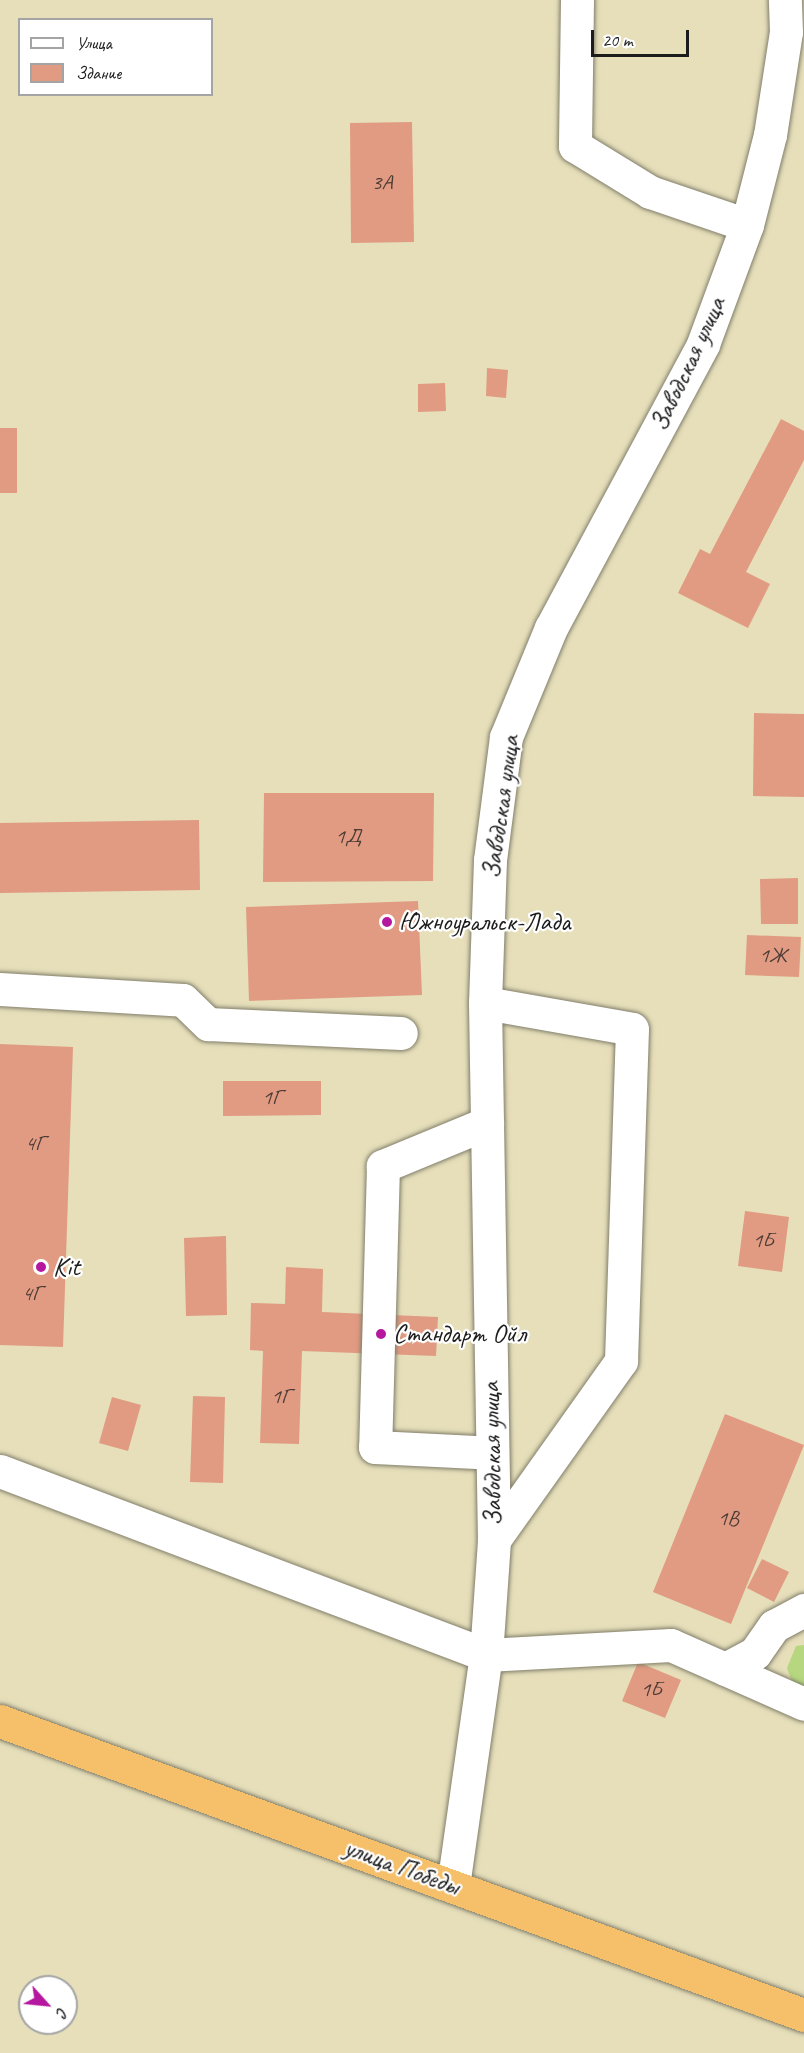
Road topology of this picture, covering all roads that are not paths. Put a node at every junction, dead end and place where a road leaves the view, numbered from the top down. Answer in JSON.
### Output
{"nodes":[{"id":1,"x":577,"y":0,"type":"edge"},
{"id":2,"x":785,"y":0,"type":"edge"},
{"id":3,"x":747,"y":225,"type":"junction"},
{"id":4,"x":0,"y":989,"type":"edge"},
{"id":5,"x":485,"y":1003,"type":"junction"},
{"id":6,"x":401,"y":1033,"type":"dead end"},
{"id":7,"x":487,"y":1123,"type":"junction"},
{"id":8,"x":492,"y":1454,"type":"junction"},
{"id":9,"x":0,"y":1471,"type":"edge"},
{"id":10,"x":494,"y":1540,"type":"junction"},
{"id":11,"x":804,"y":1610,"type":"edge"},
{"id":12,"x":486,"y":1655,"type":"junction"},
{"id":13,"x":725,"y":1669,"type":"junction"},
{"id":14,"x":804,"y":1704,"type":"edge"},
{"id":15,"x":0,"y":1721,"type":"edge"},
{"id":16,"x":453,"y":1886,"type":"junction"},
{"id":17,"x":804,"y":2015,"type":"edge"}],
"edges":[{"from":1,"to":3,"type":"street"},
{"from":2,"to":3,"type":"street","name":"Заводская улица"},
{"from":3,"to":5,"type":"street","name":"Заводская улица"},
{"from":4,"to":6,"type":"street"},
{"from":5,"to":7,"type":"street","name":"Заводская улица"},
{"from":5,"to":10,"type":"street"},
{"from":7,"to":8,"type":"street","name":"Заводская улица"},
{"from":7,"to":8,"type":"street"},
{"from":8,"to":10,"type":"street","name":"Заводская улица"},
{"from":9,"to":12,"type":"street"},
{"from":10,"to":12,"type":"street","name":"Заводская улица"},
{"from":11,"to":13,"type":"street"},
{"from":12,"to":13,"type":"street"},
{"from":12,"to":16,"type":"street","name":"Заводская улица"},
{"from":13,"to":14,"type":"street"},
{"from":15,"to":16,"type":"highway","name":"улица Победы"},
{"from":16,"to":17,"type":"highway","name":"улица Победы"}]}
